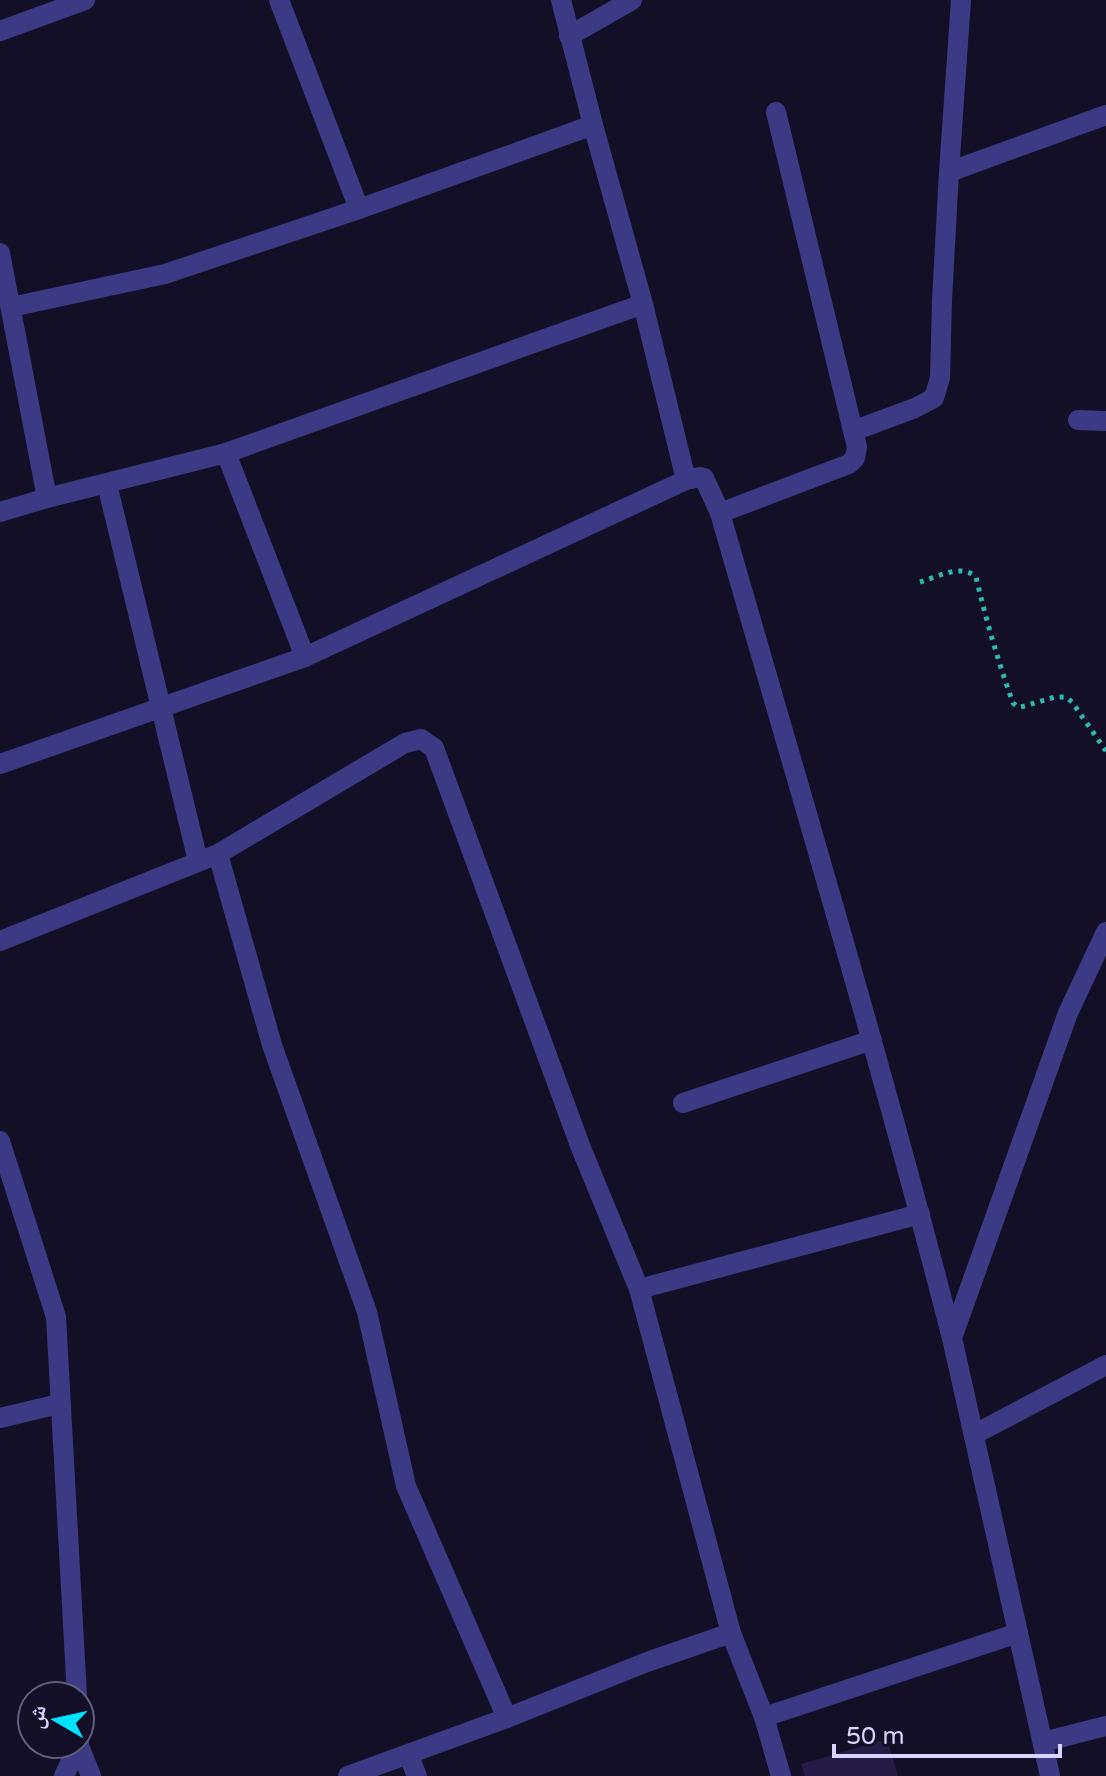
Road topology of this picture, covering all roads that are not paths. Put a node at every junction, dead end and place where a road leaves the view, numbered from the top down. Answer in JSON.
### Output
{"nodes":[{"id":1,"x":85,"y":0,"type":"edge"},
{"id":2,"x":279,"y":0,"type":"edge"},
{"id":3,"x":561,"y":0,"type":"edge"},
{"id":4,"x":632,"y":0,"type":"edge"},
{"id":5,"x":961,"y":0,"type":"edge"},
{"id":6,"x":0,"y":31,"type":"edge"},
{"id":7,"x":569,"y":36,"type":"junction"},
{"id":8,"x":776,"y":112,"type":"dead end"},
{"id":9,"x":1106,"y":115,"type":"edge"},
{"id":10,"x":593,"y":125,"type":"junction"},
{"id":11,"x":949,"y":172,"type":"junction"},
{"id":12,"x":359,"y":209,"type":"junction"},
{"id":13,"x":0,"y":253,"type":"edge"},
{"id":14,"x":643,"y":304,"type":"junction"},
{"id":15,"x":11,"y":307,"type":"junction"},
{"id":16,"x":1078,"y":420,"type":"dead end"},
{"id":17,"x":1106,"y":421,"type":"edge"},
{"id":18,"x":853,"y":431,"type":"junction"},
{"id":19,"x":226,"y":453,"type":"junction"},
{"id":20,"x":686,"y":480,"type":"junction"},
{"id":21,"x":107,"y":484,"type":"junction"},
{"id":22,"x":47,"y":498,"type":"junction"},
{"id":23,"x":0,"y":512,"type":"edge"},
{"id":24,"x":720,"y":513,"type":"junction"},
{"id":25,"x":305,"y":657,"type":"junction"},
{"id":26,"x":161,"y":708,"type":"junction"},
{"id":27,"x":0,"y":764,"type":"edge"},
{"id":28,"x":218,"y":854,"type":"junction"},
{"id":29,"x":198,"y":861,"type":"junction"},
{"id":30,"x":1106,"y":932,"type":"edge"},
{"id":31,"x":0,"y":941,"type":"edge"},
{"id":32,"x":872,"y":1040,"type":"junction"},
{"id":33,"x":683,"y":1103,"type":"dead end"},
{"id":34,"x":2,"y":1155,"type":"edge"},
{"id":35,"x":920,"y":1214,"type":"junction"},
{"id":36,"x":639,"y":1289,"type":"junction"},
{"id":37,"x":952,"y":1338,"type":"junction"},
{"id":38,"x":1106,"y":1365,"type":"edge"},
{"id":39,"x":59,"y":1404,"type":"junction"},
{"id":40,"x":0,"y":1418,"type":"edge"},
{"id":41,"x":975,"y":1434,"type":"junction"},
{"id":42,"x":731,"y":1633,"type":"junction"},
{"id":43,"x":1018,"y":1633,"type":"junction"},
{"id":44,"x":76,"y":1680,"type":"edge"},
{"id":45,"x":764,"y":1717,"type":"junction"},
{"id":46,"x":507,"y":1718,"type":"junction"},
{"id":47,"x":1106,"y":1726,"type":"edge"},
{"id":48,"x":1043,"y":1742,"type":"junction"},
{"id":49,"x":408,"y":1754,"type":"junction"},
{"id":50,"x":348,"y":1776,"type":"edge"},
{"id":51,"x":417,"y":1776,"type":"edge"},
{"id":52,"x":781,"y":1776,"type":"edge"},
{"id":53,"x":1050,"y":1776,"type":"edge"}],
"edges":[{"from":1,"to":6,"type":"street"},
{"from":2,"to":12,"type":"street"},
{"from":3,"to":7,"type":"street"},
{"from":4,"to":7,"type":"street"},
{"from":5,"to":11,"type":"street"},
{"from":7,"to":10,"type":"street"},
{"from":8,"to":18,"type":"street"},
{"from":9,"to":11,"type":"street"},
{"from":10,"to":12,"type":"street"},
{"from":10,"to":14,"type":"street"},
{"from":11,"to":18,"type":"street"},
{"from":12,"to":15,"type":"street"},
{"from":13,"to":15,"type":"street"},
{"from":14,"to":19,"type":"street"},
{"from":14,"to":20,"type":"street"},
{"from":15,"to":22,"type":"street"},
{"from":16,"to":17,"type":"street"},
{"from":18,"to":24,"type":"street"},
{"from":19,"to":21,"type":"street"},
{"from":19,"to":25,"type":"street"},
{"from":20,"to":24,"type":"street"},
{"from":20,"to":25,"type":"street"},
{"from":21,"to":22,"type":"street"},
{"from":21,"to":26,"type":"street"},
{"from":22,"to":23,"type":"street"},
{"from":24,"to":32,"type":"street"},
{"from":25,"to":26,"type":"street"},
{"from":26,"to":27,"type":"street"},
{"from":26,"to":29,"type":"street"},
{"from":28,"to":29,"type":"street"},
{"from":28,"to":36,"type":"street"},
{"from":28,"to":46,"type":"street"},
{"from":29,"to":31,"type":"street"},
{"from":30,"to":37,"type":"street"},
{"from":32,"to":33,"type":"street"},
{"from":32,"to":35,"type":"street"},
{"from":34,"to":39,"type":"street"},
{"from":35,"to":36,"type":"street"},
{"from":35,"to":37,"type":"street"},
{"from":36,"to":42,"type":"street"},
{"from":37,"to":41,"type":"street"},
{"from":38,"to":41,"type":"street"},
{"from":39,"to":40,"type":"street"},
{"from":39,"to":44,"type":"street"},
{"from":41,"to":43,"type":"street"},
{"from":42,"to":45,"type":"street"},
{"from":42,"to":46,"type":"street"},
{"from":43,"to":45,"type":"street"},
{"from":43,"to":48,"type":"street"},
{"from":45,"to":52,"type":"street"},
{"from":46,"to":49,"type":"street"},
{"from":47,"to":48,"type":"street"},
{"from":48,"to":53,"type":"street"},
{"from":49,"to":50,"type":"street"},
{"from":49,"to":51,"type":"street"}]}
